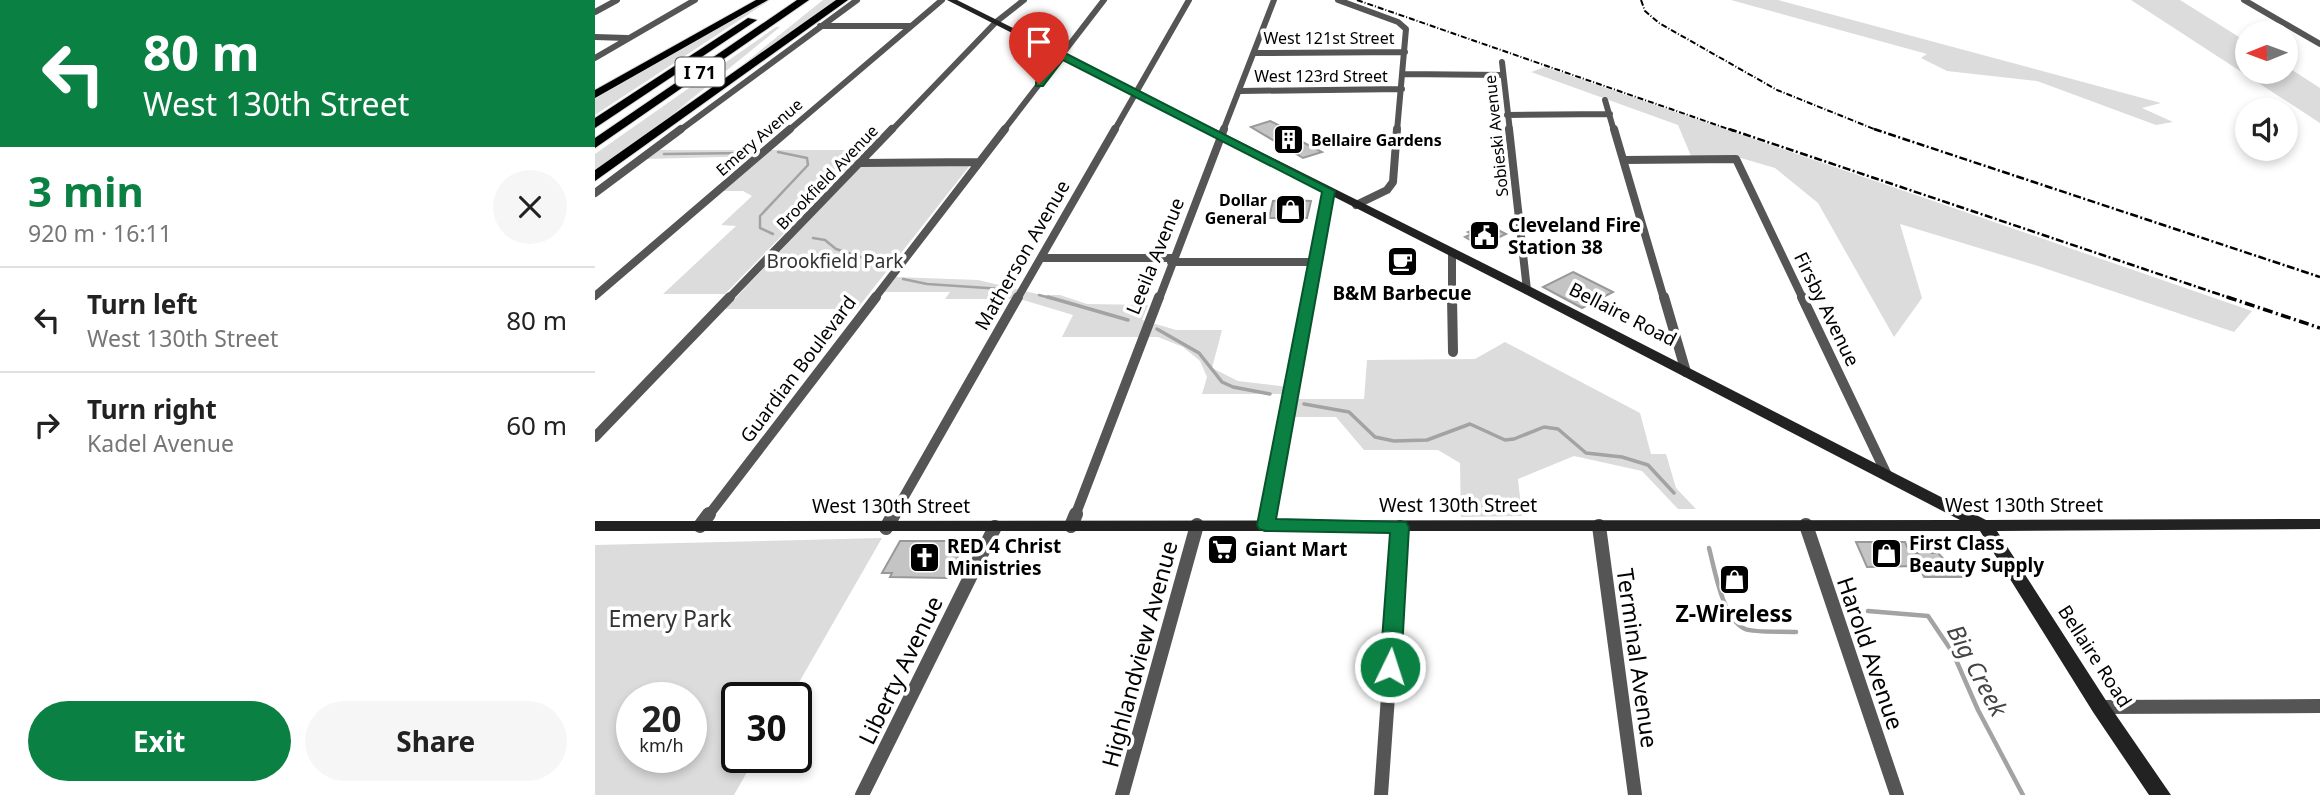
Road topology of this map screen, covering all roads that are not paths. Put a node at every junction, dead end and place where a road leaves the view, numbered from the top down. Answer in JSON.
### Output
{"nodes":[{"id":1,"x":617,"y":0,"type":"edge"},
{"id":2,"x":695,"y":0,"type":"edge"},
{"id":3,"x":744,"y":0,"type":"edge"},
{"id":4,"x":763,"y":0,"type":"edge"},
{"id":5,"x":782,"y":0,"type":"edge"},
{"id":6,"x":804,"y":0,"type":"edge"},
{"id":7,"x":818,"y":0,"type":"edge"},
{"id":8,"x":843,"y":0,"type":"edge"},
{"id":9,"x":857,"y":0,"type":"edge"},
{"id":10,"x":941,"y":0,"type":"edge"},
{"id":11,"x":951,"y":0,"type":"edge"},
{"id":12,"x":1024,"y":0,"type":"edge"},
{"id":13,"x":1104,"y":0,"type":"edge"},
{"id":14,"x":1189,"y":0,"type":"edge"},
{"id":15,"x":1274,"y":0,"type":"edge"},
{"id":16,"x":1338,"y":0,"type":"edge"},
{"id":17,"x":2244,"y":0,"type":"edge"},
{"id":18,"x":595,"y":12,"type":"edge"},
{"id":19,"x":996,"y":22,"type":"junction"},
{"id":20,"x":820,"y":26,"type":"junction"},
{"id":21,"x":910,"y":26,"type":"junction"},
{"id":22,"x":595,"y":37,"type":"edge"},
{"id":23,"x":630,"y":37,"type":"junction"},
{"id":24,"x":2320,"y":44,"type":"edge"},
{"id":25,"x":1405,"y":52,"type":"junction"},
{"id":26,"x":1254,"y":53,"type":"junction"},
{"id":27,"x":1062,"y":55,"type":"junction"},
{"id":28,"x":595,"y":58,"type":"edge"},
{"id":29,"x":1501,"y":62,"type":"dead end"},
{"id":30,"x":1402,"y":74,"type":"junction"},
{"id":31,"x":1503,"y":75,"type":"junction"},
{"id":32,"x":1402,"y":89,"type":"junction"},
{"id":33,"x":1240,"y":91,"type":"junction"},
{"id":34,"x":1136,"y":93,"type":"junction"},
{"id":35,"x":595,"y":95,"type":"edge"},
{"id":36,"x":1605,"y":100,"type":"dead end"},
{"id":37,"x":1610,"y":114,"type":"junction"},
{"id":38,"x":1507,"y":115,"type":"junction"},
{"id":39,"x":669,"y":123,"type":"junction"},
{"id":40,"x":595,"y":124,"type":"edge"},
{"id":41,"x":1222,"y":136,"type":"junction"},
{"id":42,"x":595,"y":144,"type":"edge"},
{"id":43,"x":1624,"y":160,"type":"junction"},
{"id":44,"x":978,"y":162,"type":"junction"},
{"id":45,"x":861,"y":163,"type":"junction"},
{"id":46,"x":595,"y":176,"type":"edge"},
{"id":47,"x":1329,"y":191,"type":"junction"},
{"id":48,"x":595,"y":193,"type":"edge"},
{"id":49,"x":1356,"y":205,"type":"junction"},
{"id":50,"x":1452,"y":254,"type":"junction"},
{"id":51,"x":1041,"y":258,"type":"junction"},
{"id":52,"x":1172,"y":260,"type":"junction"},
{"id":53,"x":1316,"y":262,"type":"junction"},
{"id":54,"x":1527,"y":290,"type":"junction"},
{"id":55,"x":595,"y":296,"type":"edge"},
{"id":56,"x":1453,"y":352,"type":"dead end"},
{"id":57,"x":1686,"y":372,"type":"junction"},
{"id":58,"x":595,"y":437,"type":"edge"},
{"id":59,"x":1886,"y":473,"type":"junction"},
{"id":60,"x":2320,"y":524,"type":"edge"},
{"id":61,"x":1197,"y":525,"type":"junction"},
{"id":62,"x":1266,"y":525,"type":"junction"},
{"id":63,"x":1805,"y":525,"type":"junction"},
{"id":64,"x":595,"y":526,"type":"edge"},
{"id":65,"x":700,"y":526,"type":"junction"},
{"id":66,"x":1071,"y":526,"type":"junction"},
{"id":67,"x":1599,"y":526,"type":"junction"},
{"id":68,"x":995,"y":527,"type":"junction"},
{"id":69,"x":1400,"y":527,"type":"junction"},
{"id":70,"x":1986,"y":527,"type":"junction"},
{"id":71,"x":886,"y":528,"type":"junction"},
{"id":72,"x":2320,"y":706,"type":"edge"},
{"id":73,"x":2100,"y":707,"type":"junction"},
{"id":74,"x":862,"y":795,"type":"edge"},
{"id":75,"x":1122,"y":795,"type":"edge"},
{"id":76,"x":1381,"y":795,"type":"edge"},
{"id":77,"x":1635,"y":795,"type":"edge"},
{"id":78,"x":1898,"y":795,"type":"edge"},
{"id":79,"x":2161,"y":795,"type":"edge"}],
"edges":[{"from":1,"to":18,"type":"street"},
{"from":2,"to":23,"type":"street"},
{"from":3,"to":35,"type":"highway"},
{"from":4,"to":35,"type":"highway"},
{"from":5,"to":40,"type":"highway","number":"I 71"},
{"from":6,"to":42,"type":"highway","number":"I 71"},
{"from":7,"to":39,"type":"highway"},
{"from":8,"to":39,"type":"highway"},
{"from":9,"to":20,"type":"street"},
{"from":10,"to":21,"type":"street","name":"Emery Avenue"},
{"from":11,"to":19,"type":"street","name":"Bellaire Road"},
{"from":12,"to":19,"type":"street","name":"Brookfield Avenue"},
{"from":13,"to":27,"type":"street","name":"Guardian Boulevard"},
{"from":14,"to":34,"type":"street","name":"Matherson Avenue"},
{"from":15,"to":26,"type":"street","name":"Leeila Avenue"},
{"from":16,"to":25,"type":"street"},
{"from":17,"to":24,"type":"street"},
{"from":19,"to":27,"type":"street","name":"Bellaire Road"},
{"from":19,"to":45,"type":"street","name":"Brookfield Avenue"},
{"from":20,"to":21,"type":"street"},
{"from":20,"to":48,"type":"street"},
{"from":21,"to":55,"type":"street","name":"Emery Avenue"},
{"from":22,"to":23,"type":"street"},
{"from":23,"to":28,"type":"street"},
{"from":25,"to":26,"type":"street","name":"West 121st Street"},
{"from":25,"to":30,"type":"street"},
{"from":26,"to":33,"type":"street","name":"Leeila Avenue"},
{"from":27,"to":34,"type":"street","name":"Bellaire Road"},
{"from":27,"to":44,"type":"street","name":"Guardian Boulevard"},
{"from":29,"to":31,"type":"street","name":"Sobieski Avenue"},
{"from":30,"to":31,"type":"street"},
{"from":30,"to":32,"type":"street"},
{"from":31,"to":38,"type":"street","name":"Sobieski Avenue"},
{"from":32,"to":33,"type":"street","name":"West 123rd Street"},
{"from":32,"to":49,"type":"street"},
{"from":33,"to":41,"type":"street","name":"Leeila Avenue"},
{"from":34,"to":41,"type":"street","name":"Bellaire Road"},
{"from":34,"to":51,"type":"street","name":"Matherson Avenue"},
{"from":36,"to":37,"type":"street"},
{"from":37,"to":38,"type":"street"},
{"from":37,"to":43,"type":"street"},
{"from":38,"to":54,"type":"street","name":"Sobieski Avenue"},
{"from":39,"to":46,"type":"highway"},
{"from":41,"to":47,"type":"street","name":"Bellaire Road"},
{"from":41,"to":52,"type":"street","name":"Leeila Avenue"},
{"from":43,"to":57,"type":"street"},
{"from":43,"to":59,"type":"street","name":"Firsby Avenue"},
{"from":44,"to":45,"type":"street"},
{"from":44,"to":65,"type":"street","name":"Guardian Boulevard"},
{"from":45,"to":58,"type":"street","name":"Brookfield Avenue"},
{"from":47,"to":49,"type":"street","name":"Bellaire Road"},
{"from":47,"to":53,"type":"street"},
{"from":49,"to":50,"type":"street","name":"Bellaire Road"},
{"from":50,"to":54,"type":"street","name":"Bellaire Road"},
{"from":50,"to":56,"type":"street"},
{"from":51,"to":52,"type":"street"},
{"from":51,"to":71,"type":"street","name":"Matherson Avenue"},
{"from":52,"to":53,"type":"street"},
{"from":52,"to":66,"type":"street","name":"Leeila Avenue"},
{"from":53,"to":62,"type":"street"},
{"from":54,"to":57,"type":"street","name":"Bellaire Road"},
{"from":57,"to":59,"type":"street","name":"Bellaire Road"},
{"from":59,"to":70,"type":"street","name":"Bellaire Road"},
{"from":60,"to":70,"type":"street","name":"West 130th Street"},
{"from":61,"to":62,"type":"street","name":"West 130th Street"},
{"from":61,"to":66,"type":"street","name":"West 130th Street"},
{"from":61,"to":75,"type":"street","name":"Highlandview Avenue"},
{"from":62,"to":69,"type":"street","name":"West 130th Street"},
{"from":63,"to":67,"type":"street","name":"West 130th Street"},
{"from":63,"to":70,"type":"street","name":"West 130th Street"},
{"from":63,"to":78,"type":"street","name":"Harold Avenue"},
{"from":64,"to":65,"type":"street","name":"West 130th Street"},
{"from":65,"to":71,"type":"street","name":"West 130th Street"},
{"from":66,"to":68,"type":"street","name":"West 130th Street"},
{"from":67,"to":69,"type":"street","name":"West 130th Street"},
{"from":67,"to":77,"type":"street","name":"Terminal Avenue"},
{"from":68,"to":71,"type":"street","name":"West 130th Street"},
{"from":68,"to":74,"type":"street","name":"Liberty Avenue"},
{"from":69,"to":76,"type":"street"},
{"from":70,"to":73,"type":"street","name":"Bellaire Road"},
{"from":72,"to":73,"type":"street"},
{"from":73,"to":79,"type":"street","name":"Bellaire Road"}]}
